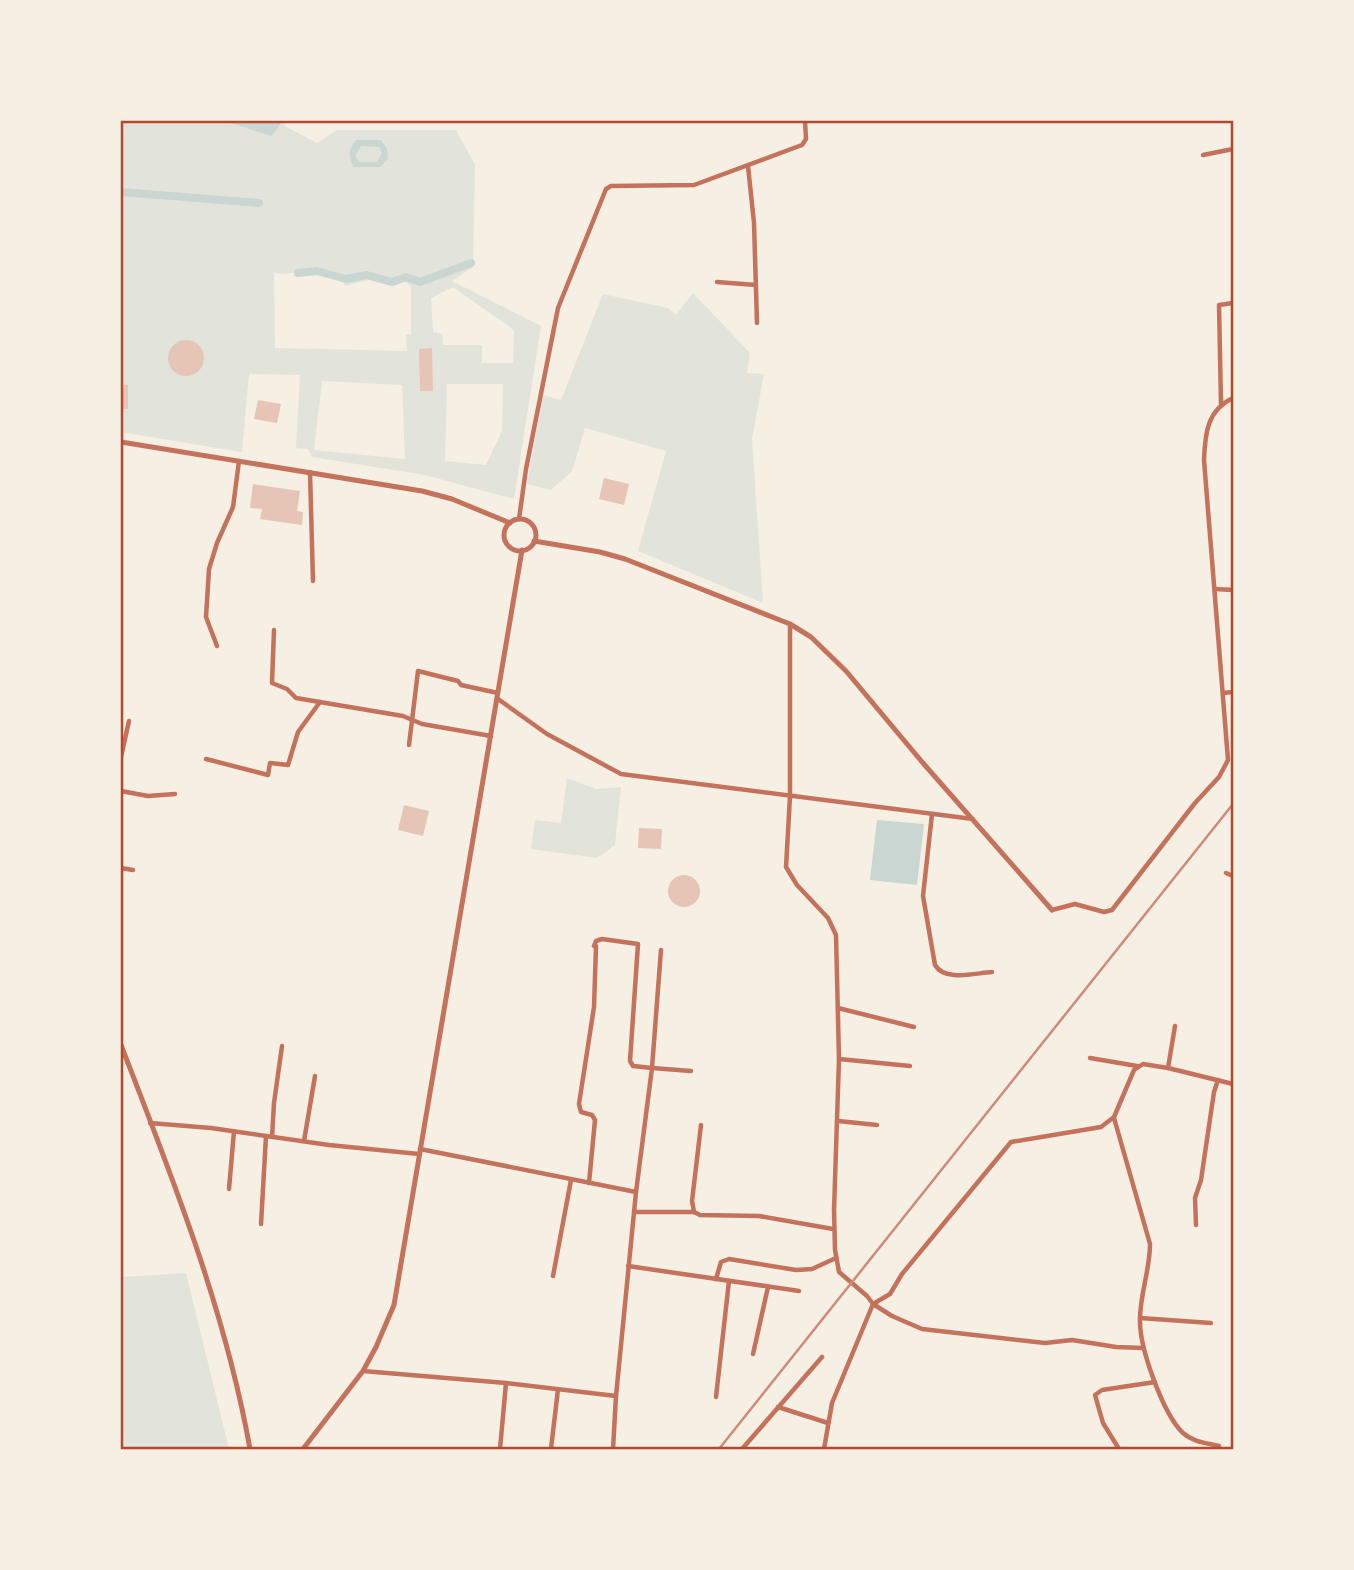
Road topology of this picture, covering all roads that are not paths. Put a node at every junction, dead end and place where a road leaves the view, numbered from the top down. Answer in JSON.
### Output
{"nodes":[{"id":1,"x":805,"y":121,"type":"edge"},
{"id":2,"x":1233,"y":149,"type":"edge"},
{"id":3,"x":1203,"y":155,"type":"dead end"},
{"id":4,"x":748,"y":166,"type":"junction"},
{"id":5,"x":718,"y":282,"type":"dead end"},
{"id":6,"x":756,"y":285,"type":"junction"},
{"id":7,"x":1233,"y":303,"type":"edge"},
{"id":8,"x":757,"y":323,"type":"dead end"},
{"id":9,"x":1233,"y":398,"type":"edge"},
{"id":10,"x":1221,"y":404,"type":"junction"},
{"id":11,"x":121,"y":442,"type":"edge"},
{"id":12,"x":239,"y":461,"type":"junction"},
{"id":13,"x":310,"y":472,"type":"junction"},
{"id":14,"x":519,"y":519,"type":"junction"},
{"id":15,"x":510,"y":523,"type":"junction"},
{"id":16,"x":534,"y":541,"type":"junction"},
{"id":17,"x":522,"y":550,"type":"junction"},
{"id":18,"x":313,"y":581,"type":"dead end"},
{"id":19,"x":1215,"y":589,"type":"junction"},
{"id":20,"x":1233,"y":590,"type":"edge"},
{"id":21,"x":790,"y":624,"type":"junction"},
{"id":22,"x":274,"y":630,"type":"dead end"},
{"id":23,"x":217,"y":646,"type":"dead end"},
{"id":24,"x":1233,"y":692,"type":"edge"},
{"id":25,"x":1223,"y":693,"type":"junction"},
{"id":26,"x":498,"y":696,"type":"junction"},
{"id":27,"x":320,"y":701,"type":"junction"},
{"id":28,"x":412,"y":719,"type":"junction"},
{"id":29,"x":129,"y":721,"type":"dead end"},
{"id":30,"x":491,"y":737,"type":"junction"},
{"id":31,"x":409,"y":745,"type":"dead end"},
{"id":32,"x":121,"y":757,"type":"edge"},
{"id":33,"x":206,"y":760,"type":"dead end"},
{"id":34,"x":1230,"y":760,"type":"edge"},
{"id":35,"x":121,"y":791,"type":"edge"},
{"id":36,"x":175,"y":794,"type":"dead end"},
{"id":37,"x":790,"y":796,"type":"junction"},
{"id":38,"x":932,"y":814,"type":"junction"},
{"id":39,"x":973,"y":819,"type":"junction"},
{"id":40,"x":121,"y":868,"type":"edge"},
{"id":41,"x":133,"y":870,"type":"dead end"},
{"id":42,"x":1226,"y":873,"type":"dead end"},
{"id":43,"x":1233,"y":876,"type":"edge"},
{"id":44,"x":1052,"y":910,"type":"joint"},
{"id":45,"x":661,"y":950,"type":"dead end"},
{"id":46,"x":992,"y":972,"type":"dead end"},
{"id":47,"x":838,"y":1008,"type":"junction"},
{"id":48,"x":1175,"y":1026,"type":"dead end"},
{"id":49,"x":914,"y":1027,"type":"dead end"},
{"id":50,"x":121,"y":1045,"type":"edge"},
{"id":51,"x":282,"y":1046,"type":"dead end"},
{"id":52,"x":1090,"y":1058,"type":"dead end"},
{"id":53,"x":839,"y":1059,"type":"junction"},
{"id":54,"x":910,"y":1066,"type":"dead end"},
{"id":55,"x":1137,"y":1066,"type":"junction"},
{"id":56,"x":652,"y":1068,"type":"junction"},
{"id":57,"x":1168,"y":1068,"type":"junction"},
{"id":58,"x":691,"y":1071,"type":"dead end"},
{"id":59,"x":315,"y":1076,"type":"dead end"},
{"id":60,"x":1218,"y":1080,"type":"junction"},
{"id":61,"x":1233,"y":1084,"type":"edge"},
{"id":62,"x":1114,"y":1117,"type":"junction"},
{"id":63,"x":838,"y":1121,"type":"junction"},
{"id":64,"x":150,"y":1122,"type":"junction"},
{"id":65,"x":701,"y":1125,"type":"dead end"},
{"id":66,"x":877,"y":1125,"type":"dead end"},
{"id":67,"x":234,"y":1131,"type":"junction"},
{"id":68,"x":269,"y":1136,"type":"junction"},
{"id":69,"x":304,"y":1141,"type":"junction"},
{"id":70,"x":420,"y":1152,"type":"junction"},
{"id":71,"x":571,"y":1180,"type":"junction"},
{"id":72,"x":589,"y":1183,"type":"junction"},
{"id":73,"x":229,"y":1189,"type":"dead end"},
{"id":74,"x":636,"y":1192,"type":"junction"},
{"id":75,"x":634,"y":1212,"type":"junction"},
{"id":76,"x":694,"y":1212,"type":"junction"},
{"id":77,"x":261,"y":1223,"type":"dead end"},
{"id":78,"x":1196,"y":1225,"type":"dead end"},
{"id":79,"x":834,"y":1229,"type":"junction"},
{"id":80,"x":836,"y":1258,"type":"junction"},
{"id":81,"x":628,"y":1266,"type":"junction"},
{"id":82,"x":553,"y":1276,"type":"dead end"},
{"id":83,"x":716,"y":1279,"type":"junction"},
{"id":84,"x":729,"y":1281,"type":"junction"},
{"id":85,"x":768,"y":1287,"type":"junction"},
{"id":86,"x":799,"y":1292,"type":"dead end"},
{"id":87,"x":873,"y":1304,"type":"junction"},
{"id":88,"x":1140,"y":1318,"type":"junction"},
{"id":89,"x":1211,"y":1323,"type":"dead end"},
{"id":90,"x":1143,"y":1348,"type":"junction"},
{"id":91,"x":753,"y":1354,"type":"dead end"},
{"id":92,"x":822,"y":1357,"type":"dead end"},
{"id":93,"x":363,"y":1371,"type":"junction"},
{"id":94,"x":1155,"y":1382,"type":"junction"},
{"id":95,"x":506,"y":1383,"type":"junction"},
{"id":96,"x":558,"y":1389,"type":"junction"},
{"id":97,"x":617,"y":1396,"type":"junction"},
{"id":98,"x":716,"y":1397,"type":"dead end"},
{"id":99,"x":778,"y":1407,"type":"junction"},
{"id":100,"x":828,"y":1423,"type":"junction"},
{"id":101,"x":1219,"y":1446,"type":"dead end"},
{"id":102,"x":250,"y":1449,"type":"edge"},
{"id":103,"x":303,"y":1449,"type":"edge"},
{"id":104,"x":500,"y":1449,"type":"edge"},
{"id":105,"x":551,"y":1449,"type":"edge"},
{"id":106,"x":612,"y":1449,"type":"edge"},
{"id":107,"x":742,"y":1449,"type":"edge"},
{"id":108,"x":824,"y":1449,"type":"edge"},
{"id":109,"x":1119,"y":1449,"type":"edge"}],
"edges":[{"from":1,"to":4,"type":"street"},
{"from":2,"to":3,"type":"street"},
{"from":4,"to":6,"type":"street"},
{"from":4,"to":14,"type":"street"},
{"from":5,"to":6,"type":"street"},
{"from":6,"to":8,"type":"street"},
{"from":7,"to":10,"type":"street"},
{"from":9,"to":10,"type":"street"},
{"from":10,"to":19,"type":"street"},
{"from":11,"to":12,"type":"street"},
{"from":12,"to":13,"type":"street"},
{"from":12,"to":23,"type":"street"},
{"from":13,"to":15,"type":"street"},
{"from":13,"to":18,"type":"street"},
{"from":14,"to":15,"type":"street"},
{"from":14,"to":16,"type":"street"},
{"from":15,"to":17,"type":"street"},
{"from":16,"to":17,"type":"street"},
{"from":16,"to":21,"type":"street"},
{"from":17,"to":26,"type":"street"},
{"from":19,"to":20,"type":"street"},
{"from":19,"to":25,"type":"street"},
{"from":21,"to":37,"type":"street"},
{"from":21,"to":39,"type":"street"},
{"from":22,"to":27,"type":"street"},
{"from":24,"to":25,"type":"street"},
{"from":25,"to":34,"type":"street"},
{"from":26,"to":28,"type":"street"},
{"from":26,"to":30,"type":"street"},
{"from":26,"to":37,"type":"street"},
{"from":27,"to":28,"type":"street"},
{"from":27,"to":33,"type":"street"},
{"from":28,"to":30,"type":"street"},
{"from":28,"to":31,"type":"street"},
{"from":29,"to":32,"type":"street"},
{"from":30,"to":70,"type":"street"},
{"from":34,"to":44,"type":"street"},
{"from":35,"to":36,"type":"street"},
{"from":37,"to":38,"type":"street"},
{"from":37,"to":47,"type":"street"},
{"from":38,"to":39,"type":"street"},
{"from":38,"to":46,"type":"street"},
{"from":39,"to":44,"type":"street"},
{"from":40,"to":41,"type":"street"},
{"from":42,"to":43,"type":"street"},
{"from":45,"to":56,"type":"street"},
{"from":47,"to":49,"type":"street"},
{"from":47,"to":53,"type":"street"},
{"from":48,"to":57,"type":"street"},
{"from":50,"to":64,"type":"street"},
{"from":51,"to":68,"type":"street"},
{"from":52,"to":55,"type":"street"},
{"from":53,"to":54,"type":"street"},
{"from":53,"to":63,"type":"street"},
{"from":55,"to":57,"type":"street"},
{"from":55,"to":62,"type":"street"},
{"from":56,"to":58,"type":"street"},
{"from":56,"to":72,"type":"street"},
{"from":56,"to":74,"type":"street"},
{"from":57,"to":60,"type":"street"},
{"from":59,"to":69,"type":"street"},
{"from":60,"to":61,"type":"street"},
{"from":60,"to":78,"type":"street"},
{"from":62,"to":87,"type":"street"},
{"from":62,"to":88,"type":"street"},
{"from":63,"to":66,"type":"street"},
{"from":63,"to":79,"type":"street"},
{"from":64,"to":67,"type":"street"},
{"from":64,"to":102,"type":"street"},
{"from":65,"to":76,"type":"street"},
{"from":67,"to":68,"type":"street"},
{"from":67,"to":73,"type":"street"},
{"from":68,"to":69,"type":"street"},
{"from":68,"to":77,"type":"street"},
{"from":69,"to":70,"type":"street"},
{"from":70,"to":71,"type":"street"},
{"from":70,"to":93,"type":"street"},
{"from":71,"to":72,"type":"street"},
{"from":71,"to":82,"type":"street"},
{"from":72,"to":74,"type":"street"},
{"from":74,"to":75,"type":"street"},
{"from":75,"to":76,"type":"street"},
{"from":75,"to":81,"type":"street"},
{"from":76,"to":79,"type":"street"},
{"from":79,"to":80,"type":"street"},
{"from":80,"to":83,"type":"street"},
{"from":80,"to":87,"type":"street"},
{"from":81,"to":83,"type":"street"},
{"from":81,"to":97,"type":"street"},
{"from":83,"to":84,"type":"street"},
{"from":84,"to":85,"type":"street"},
{"from":84,"to":98,"type":"street"},
{"from":85,"to":86,"type":"street"},
{"from":85,"to":91,"type":"street"},
{"from":87,"to":90,"type":"street"},
{"from":87,"to":100,"type":"street"},
{"from":88,"to":89,"type":"street"},
{"from":88,"to":90,"type":"street"},
{"from":90,"to":94,"type":"street"},
{"from":92,"to":99,"type":"street"},
{"from":93,"to":95,"type":"street"},
{"from":93,"to":103,"type":"street"},
{"from":94,"to":101,"type":"street"},
{"from":94,"to":109,"type":"street"},
{"from":95,"to":96,"type":"street"},
{"from":95,"to":104,"type":"street"},
{"from":96,"to":97,"type":"street"},
{"from":96,"to":105,"type":"street"},
{"from":97,"to":106,"type":"street"},
{"from":99,"to":100,"type":"street"},
{"from":99,"to":107,"type":"street"},
{"from":100,"to":108,"type":"street"}]}
